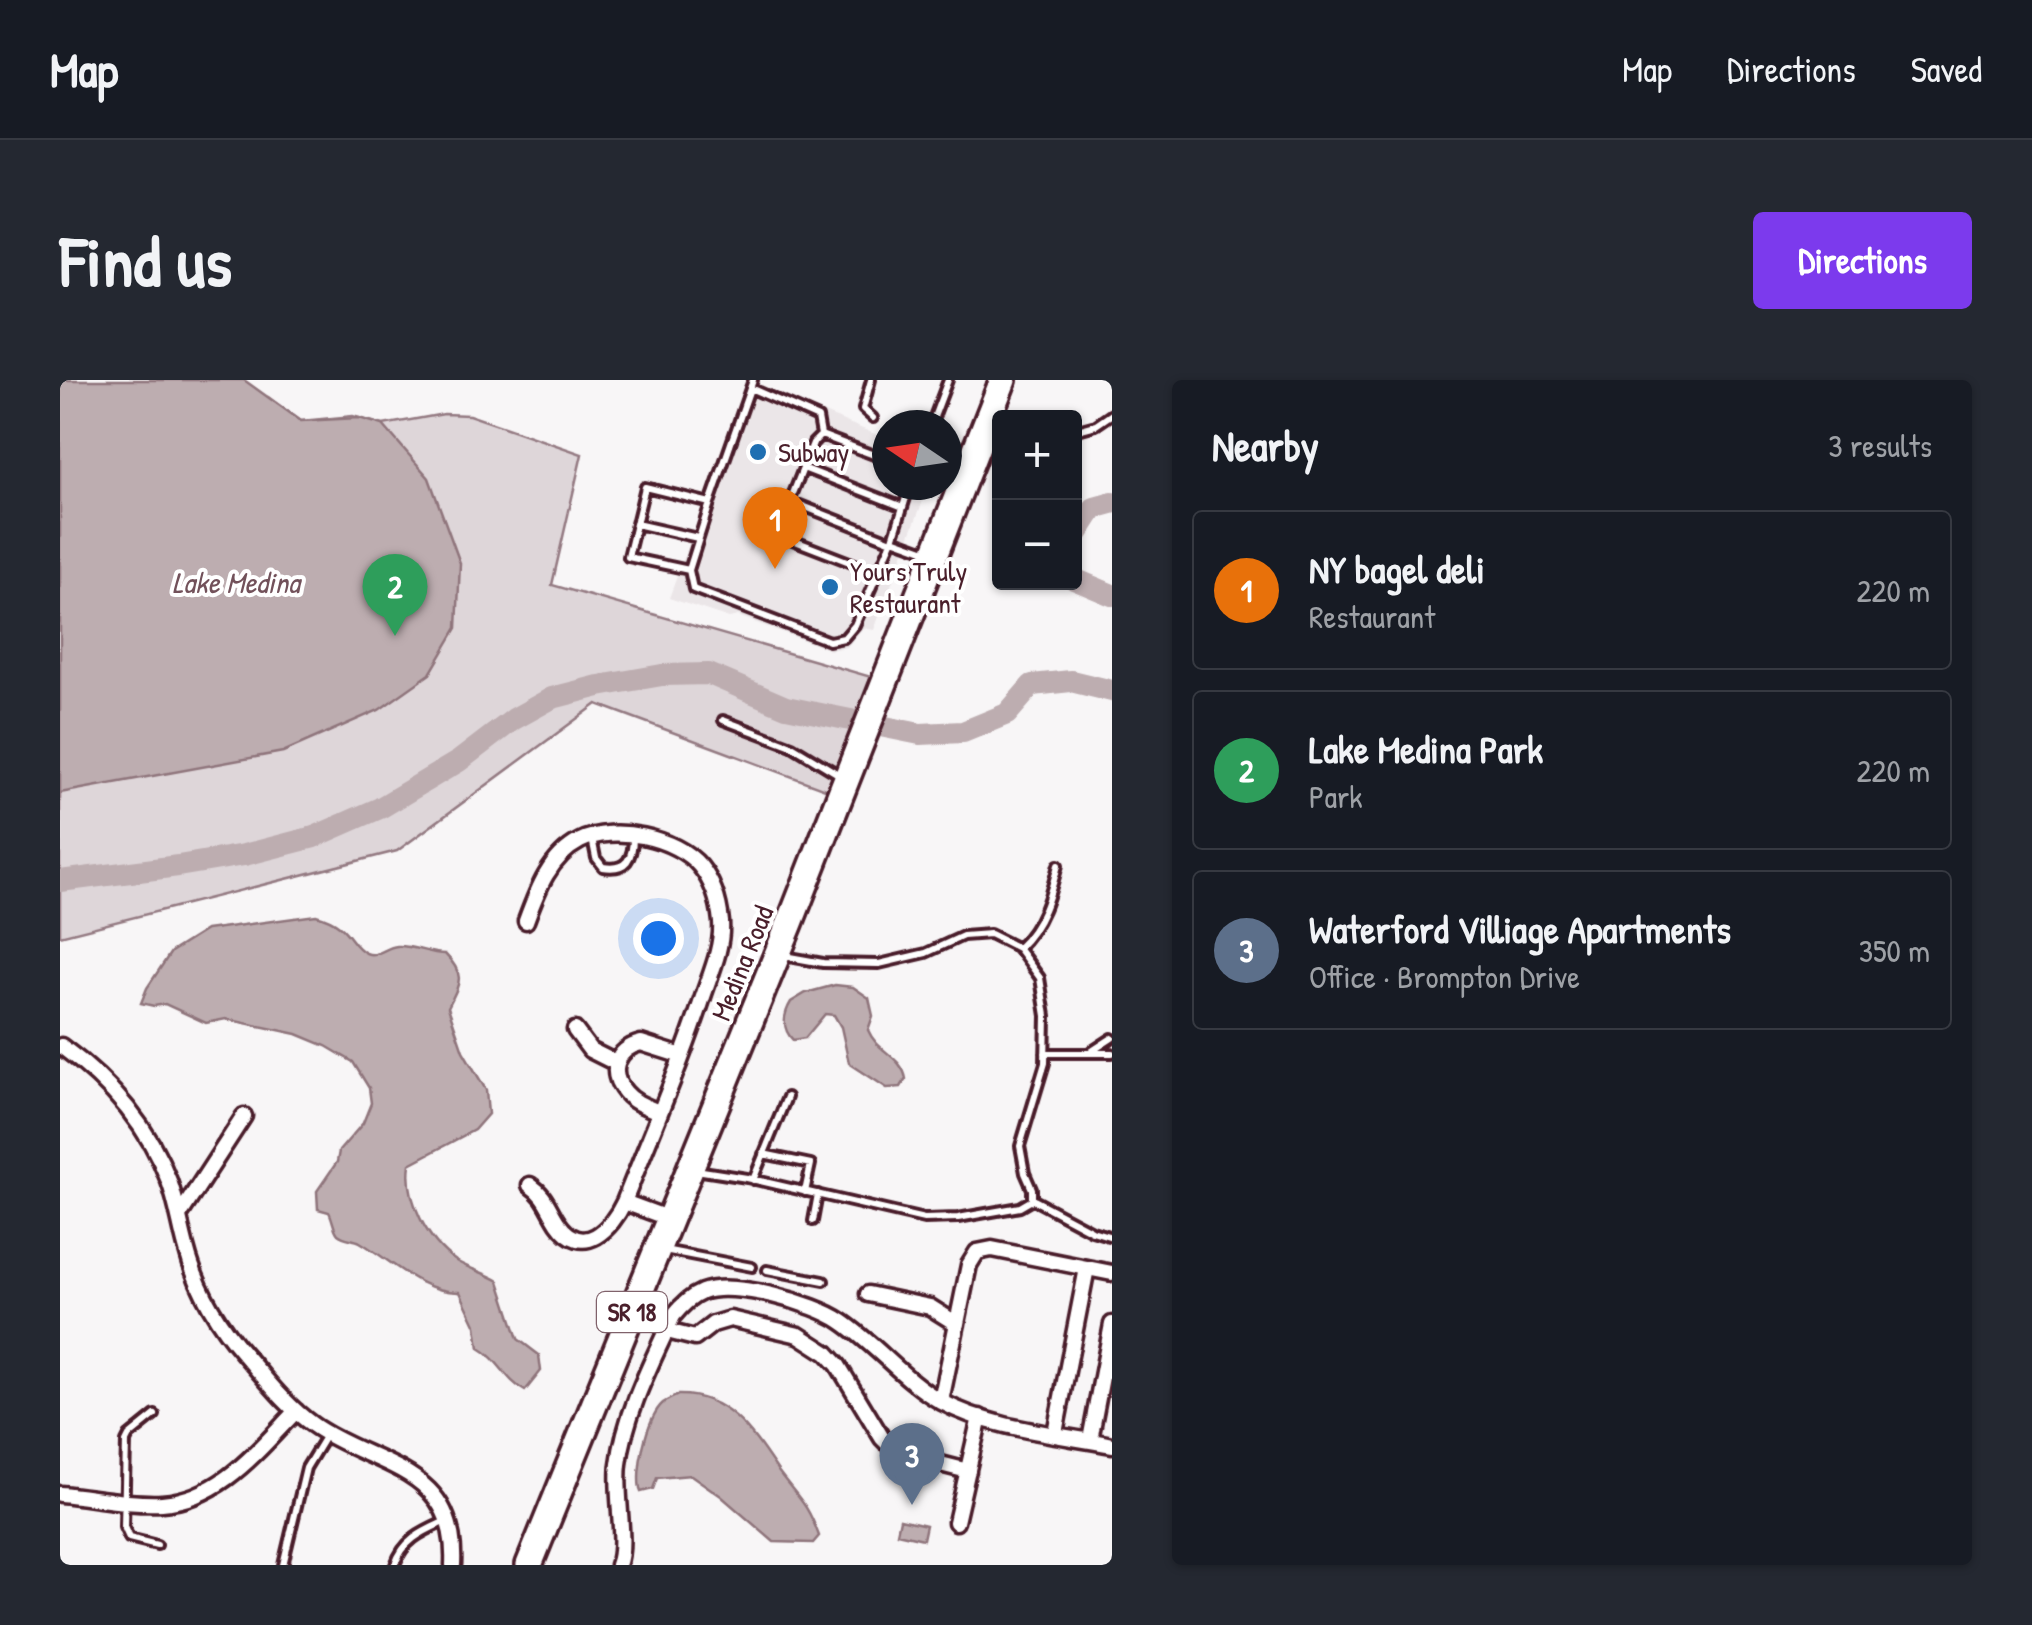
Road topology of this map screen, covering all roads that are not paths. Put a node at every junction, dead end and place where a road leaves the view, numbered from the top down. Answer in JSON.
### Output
{"nodes":[{"id":1,"x":871,"y":380,"type":"edge"},
{"id":2,"x":948,"y":380,"type":"edge"},
{"id":3,"x":1004,"y":380,"type":"edge"},
{"id":4,"x":752,"y":384,"type":"edge"},
{"id":5,"x":937,"y":410,"type":"edge"},
{"id":6,"x":996,"y":410,"type":"edge"},
{"id":7,"x":1112,"y":414,"type":"edge"},
{"id":8,"x":872,"y":416,"type":"edge"},
{"id":9,"x":992,"y":424,"type":"edge"},
{"id":10,"x":1082,"y":429,"type":"edge"},
{"id":11,"x":821,"y":435,"type":"junction"},
{"id":12,"x":872,"y":454,"type":"edge"},
{"id":13,"x":803,"y":468,"type":"junction"},
{"id":14,"x":905,"y":500,"type":"edge"},
{"id":15,"x":790,"y":501,"type":"junction"},
{"id":16,"x":710,"y":503,"type":"junction"},
{"id":17,"x":903,"y":507,"type":"junction"},
{"id":18,"x":636,"y":524,"type":"junction"},
{"id":19,"x":699,"y":538,"type":"junction"},
{"id":20,"x":892,"y":540,"type":"junction"},
{"id":21,"x":935,"y":554,"type":"junction"},
{"id":22,"x":689,"y":570,"type":"junction"},
{"id":23,"x":878,"y":573,"type":"junction"},
{"id":24,"x":723,"y":720,"type":"dead end"},
{"id":25,"x":852,"y":768,"type":"junction"},
{"id":26,"x":633,"y":834,"type":"junction"},
{"id":27,"x":592,"y":837,"type":"junction"},
{"id":28,"x":1058,"y":865,"type":"dead end"},
{"id":29,"x":526,"y":921,"type":"dead end"},
{"id":30,"x":1018,"y":948,"type":"junction"},
{"id":31,"x":778,"y":954,"type":"junction"},
{"id":32,"x":576,"y":1030,"type":"dead end"},
{"id":33,"x":1112,"y":1038,"type":"edge"},
{"id":34,"x":60,"y":1046,"type":"edge"},
{"id":35,"x":1091,"y":1052,"type":"junction"},
{"id":36,"x":1045,"y":1053,"type":"junction"},
{"id":37,"x":1112,"y":1053,"type":"edge"},
{"id":38,"x":682,"y":1056,"type":"junction"},
{"id":39,"x":616,"y":1064,"type":"junction"},
{"id":40,"x":786,"y":1097,"type":"dead end"},
{"id":41,"x":659,"y":1112,"type":"junction"},
{"id":42,"x":244,"y":1116,"type":"dead end"},
{"id":43,"x":763,"y":1154,"type":"junction"},
{"id":44,"x":690,"y":1169,"type":"junction"},
{"id":45,"x":753,"y":1180,"type":"junction"},
{"id":46,"x":530,"y":1185,"type":"dead end"},
{"id":47,"x":805,"y":1192,"type":"junction"},
{"id":48,"x":818,"y":1194,"type":"junction"},
{"id":49,"x":1032,"y":1199,"type":"junction"},
{"id":50,"x":624,"y":1202,"type":"junction"},
{"id":51,"x":179,"y":1216,"type":"junction"},
{"id":52,"x":670,"y":1220,"type":"junction"},
{"id":53,"x":813,"y":1221,"type":"dead end"},
{"id":54,"x":1112,"y":1237,"type":"edge"},
{"id":55,"x":658,"y":1248,"type":"junction"},
{"id":56,"x":752,"y":1267,"type":"dead end"},
{"id":57,"x":1087,"y":1268,"type":"junction"},
{"id":58,"x":768,"y":1270,"type":"dead end"},
{"id":59,"x":1112,"y":1273,"type":"edge"},
{"id":60,"x":824,"y":1281,"type":"dead end"},
{"id":61,"x":868,"y":1294,"type":"dead end"},
{"id":62,"x":956,"y":1324,"type":"junction"},
{"id":63,"x":1112,"y":1324,"type":"edge"},
{"id":64,"x":666,"y":1331,"type":"junction"},
{"id":65,"x":941,"y":1402,"type":"junction"},
{"id":66,"x":296,"y":1411,"type":"junction"},
{"id":67,"x":155,"y":1415,"type":"dead end"},
{"id":68,"x":980,"y":1418,"type":"junction"},
{"id":69,"x":1055,"y":1433,"type":"junction"},
{"id":70,"x":326,"y":1434,"type":"junction"},
{"id":71,"x":1090,"y":1440,"type":"junction"},
{"id":72,"x":1112,"y":1445,"type":"edge"},
{"id":73,"x":968,"y":1472,"type":"junction"},
{"id":74,"x":60,"y":1494,"type":"edge"},
{"id":75,"x":124,"y":1499,"type":"junction"},
{"id":76,"x":446,"y":1521,"type":"junction"},
{"id":77,"x":956,"y":1522,"type":"dead end"},
{"id":78,"x":156,"y":1545,"type":"dead end"},
{"id":79,"x":532,"y":1564,"type":"edge"},
{"id":80,"x":283,"y":1565,"type":"edge"},
{"id":81,"x":395,"y":1565,"type":"edge"},
{"id":82,"x":454,"y":1565,"type":"edge"},
{"id":83,"x":618,"y":1565,"type":"edge"}],
"edges":[{"from":1,"to":8,"type":"lane"},
{"from":2,"to":5,"type":"lane"},
{"from":3,"to":6,"type":"highway","name":"Medina Road","number":"SR 18"},
{"from":4,"to":11,"type":"lane"},
{"from":4,"to":16,"type":"lane"},
{"from":7,"to":10,"type":"lane"},
{"from":9,"to":21,"type":"highway","name":"Medina Road","number":"SR 18"},
{"from":11,"to":12,"type":"lane"},
{"from":11,"to":13,"type":"lane"},
{"from":13,"to":15,"type":"lane"},
{"from":13,"to":17,"type":"lane"},
{"from":14,"to":17,"type":"lane"},
{"from":15,"to":20,"type":"lane"},
{"from":15,"to":23,"type":"lane"},
{"from":16,"to":18,"type":"lane"},
{"from":16,"to":19,"type":"lane"},
{"from":17,"to":20,"type":"lane"},
{"from":18,"to":19,"type":"lane"},
{"from":18,"to":22,"type":"lane"},
{"from":19,"to":22,"type":"lane"},
{"from":20,"to":21,"type":"lane"},
{"from":20,"to":23,"type":"lane"},
{"from":21,"to":25,"type":"highway","name":"Medina Road","number":"SR 18"},
{"from":22,"to":23,"type":"lane"},
{"from":24,"to":25,"type":"lane"},
{"from":25,"to":31,"type":"highway","name":"Medina Road","number":"SR 18"},
{"from":26,"to":27,"type":"street"},
{"from":26,"to":27,"type":"lane"},
{"from":26,"to":38,"type":"street"},
{"from":27,"to":29,"type":"street"},
{"from":28,"to":30,"type":"lane"},
{"from":30,"to":31,"type":"lane"},
{"from":30,"to":36,"type":"lane"},
{"from":31,"to":44,"type":"highway","name":"Medina Road","number":"SR 18"},
{"from":32,"to":39,"type":"street"},
{"from":33,"to":35,"type":"lane"},
{"from":34,"to":51,"type":"street"},
{"from":35,"to":36,"type":"lane"},
{"from":35,"to":37,"type":"lane"},
{"from":36,"to":49,"type":"lane"},
{"from":38,"to":39,"type":"street"},
{"from":38,"to":41,"type":"street"},
{"from":39,"to":41,"type":"street"},
{"from":40,"to":43,"type":"lane"},
{"from":41,"to":50,"type":"street"},
{"from":42,"to":51,"type":"street"},
{"from":43,"to":45,"type":"lane"},
{"from":43,"to":47,"type":"lane"},
{"from":44,"to":45,"type":"lane"},
{"from":44,"to":52,"type":"highway","name":"Medina Road","number":"SR 18"},
{"from":45,"to":47,"type":"lane"},
{"from":46,"to":50,"type":"street"},
{"from":47,"to":48,"type":"lane"},
{"from":48,"to":49,"type":"lane"},
{"from":48,"to":53,"type":"lane"},
{"from":49,"to":54,"type":"lane"},
{"from":50,"to":52,"type":"street"},
{"from":51,"to":66,"type":"street"},
{"from":52,"to":55,"type":"highway","name":"Medina Road","number":"SR 18"},
{"from":55,"to":56,"type":"lane"},
{"from":55,"to":79,"type":"highway","name":"Medina Road","number":"SR 18"},
{"from":57,"to":59,"type":"street"},
{"from":57,"to":62,"type":"street"},
{"from":57,"to":69,"type":"street"},
{"from":58,"to":60,"type":"lane"},
{"from":61,"to":62,"type":"street"},
{"from":62,"to":65,"type":"street"},
{"from":63,"to":71,"type":"street"},
{"from":64,"to":65,"type":"street"},
{"from":64,"to":73,"type":"street"},
{"from":64,"to":83,"type":"street"},
{"from":65,"to":68,"type":"street"},
{"from":66,"to":70,"type":"street"},
{"from":66,"to":75,"type":"street"},
{"from":67,"to":75,"type":"lane"},
{"from":68,"to":69,"type":"street"},
{"from":68,"to":73,"type":"street"},
{"from":69,"to":71,"type":"street"},
{"from":70,"to":76,"type":"street"},
{"from":70,"to":80,"type":"lane"},
{"from":71,"to":72,"type":"street"},
{"from":73,"to":77,"type":"street"},
{"from":74,"to":75,"type":"street"},
{"from":75,"to":78,"type":"lane"},
{"from":76,"to":81,"type":"lane"},
{"from":76,"to":82,"type":"street"}]}
